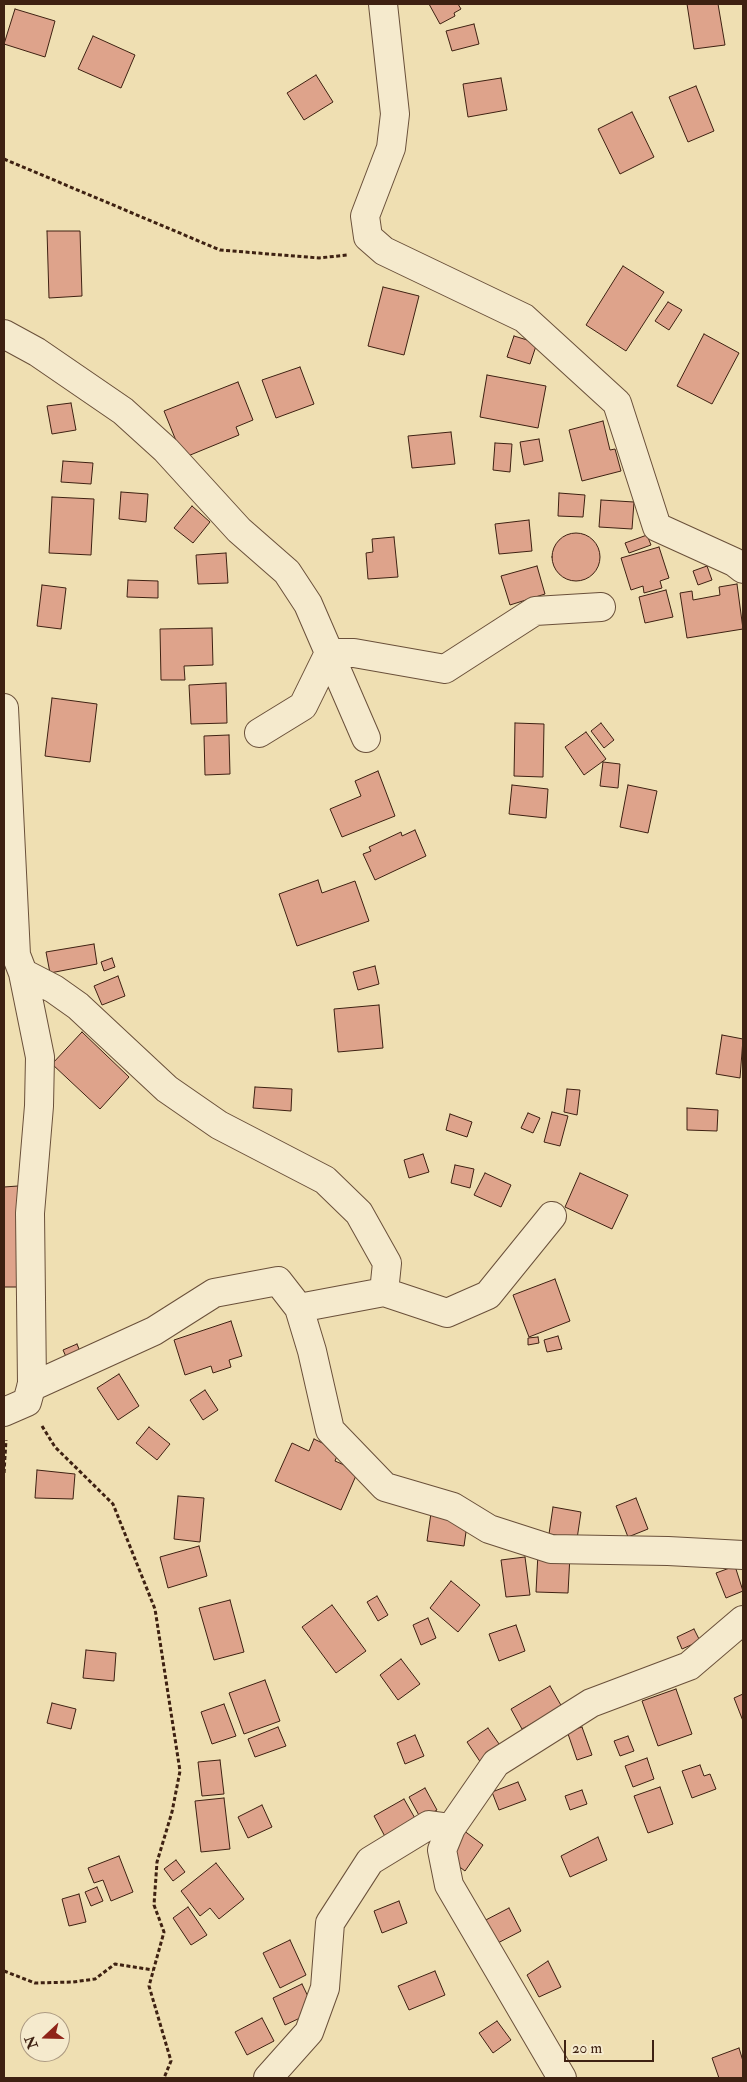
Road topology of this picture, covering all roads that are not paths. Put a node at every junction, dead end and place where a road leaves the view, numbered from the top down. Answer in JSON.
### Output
{"nodes":[{"id":1,"x":383,"y":4,"type":"edge"},
{"id":2,"x":4,"y":334,"type":"edge"},
{"id":3,"x":743,"y":569,"type":"edge"},
{"id":4,"x":601,"y":607,"type":"dead end"},
{"id":5,"x":329,"y":653,"type":"junction"},
{"id":6,"x":4,"y":708,"type":"edge"},
{"id":7,"x":259,"y":733,"type":"dead end"},
{"id":8,"x":366,"y":738,"type":"dead end"},
{"id":9,"x":14,"y":961,"type":"edge"},
{"id":10,"x":552,"y":1216,"type":"dead end"},
{"id":11,"x":384,"y":1292,"type":"junction"},
{"id":12,"x":299,"y":1308,"type":"junction"},
{"id":13,"x":21,"y":1400,"type":"edge"},
{"id":14,"x":743,"y":1556,"type":"edge"},
{"id":15,"x":743,"y":1620,"type":"edge"},
{"id":16,"x":451,"y":1828,"type":"junction"},
{"id":17,"x":268,"y":2078,"type":"edge"},
{"id":18,"x":562,"y":2078,"type":"edge"}],
"edges":[{"from":1,"to":3,"type":"street"},
{"from":2,"to":5,"type":"street"},
{"from":4,"to":5,"type":"street"},
{"from":5,"to":7,"type":"street"},
{"from":5,"to":8,"type":"street"},
{"from":6,"to":9,"type":"street"},
{"from":9,"to":11,"type":"street"},
{"from":9,"to":13,"type":"street"},
{"from":10,"to":11,"type":"street"},
{"from":11,"to":12,"type":"street"},
{"from":12,"to":13,"type":"street"},
{"from":12,"to":14,"type":"street"},
{"from":15,"to":16,"type":"street"},
{"from":16,"to":17,"type":"street"},
{"from":16,"to":18,"type":"street"}]}
